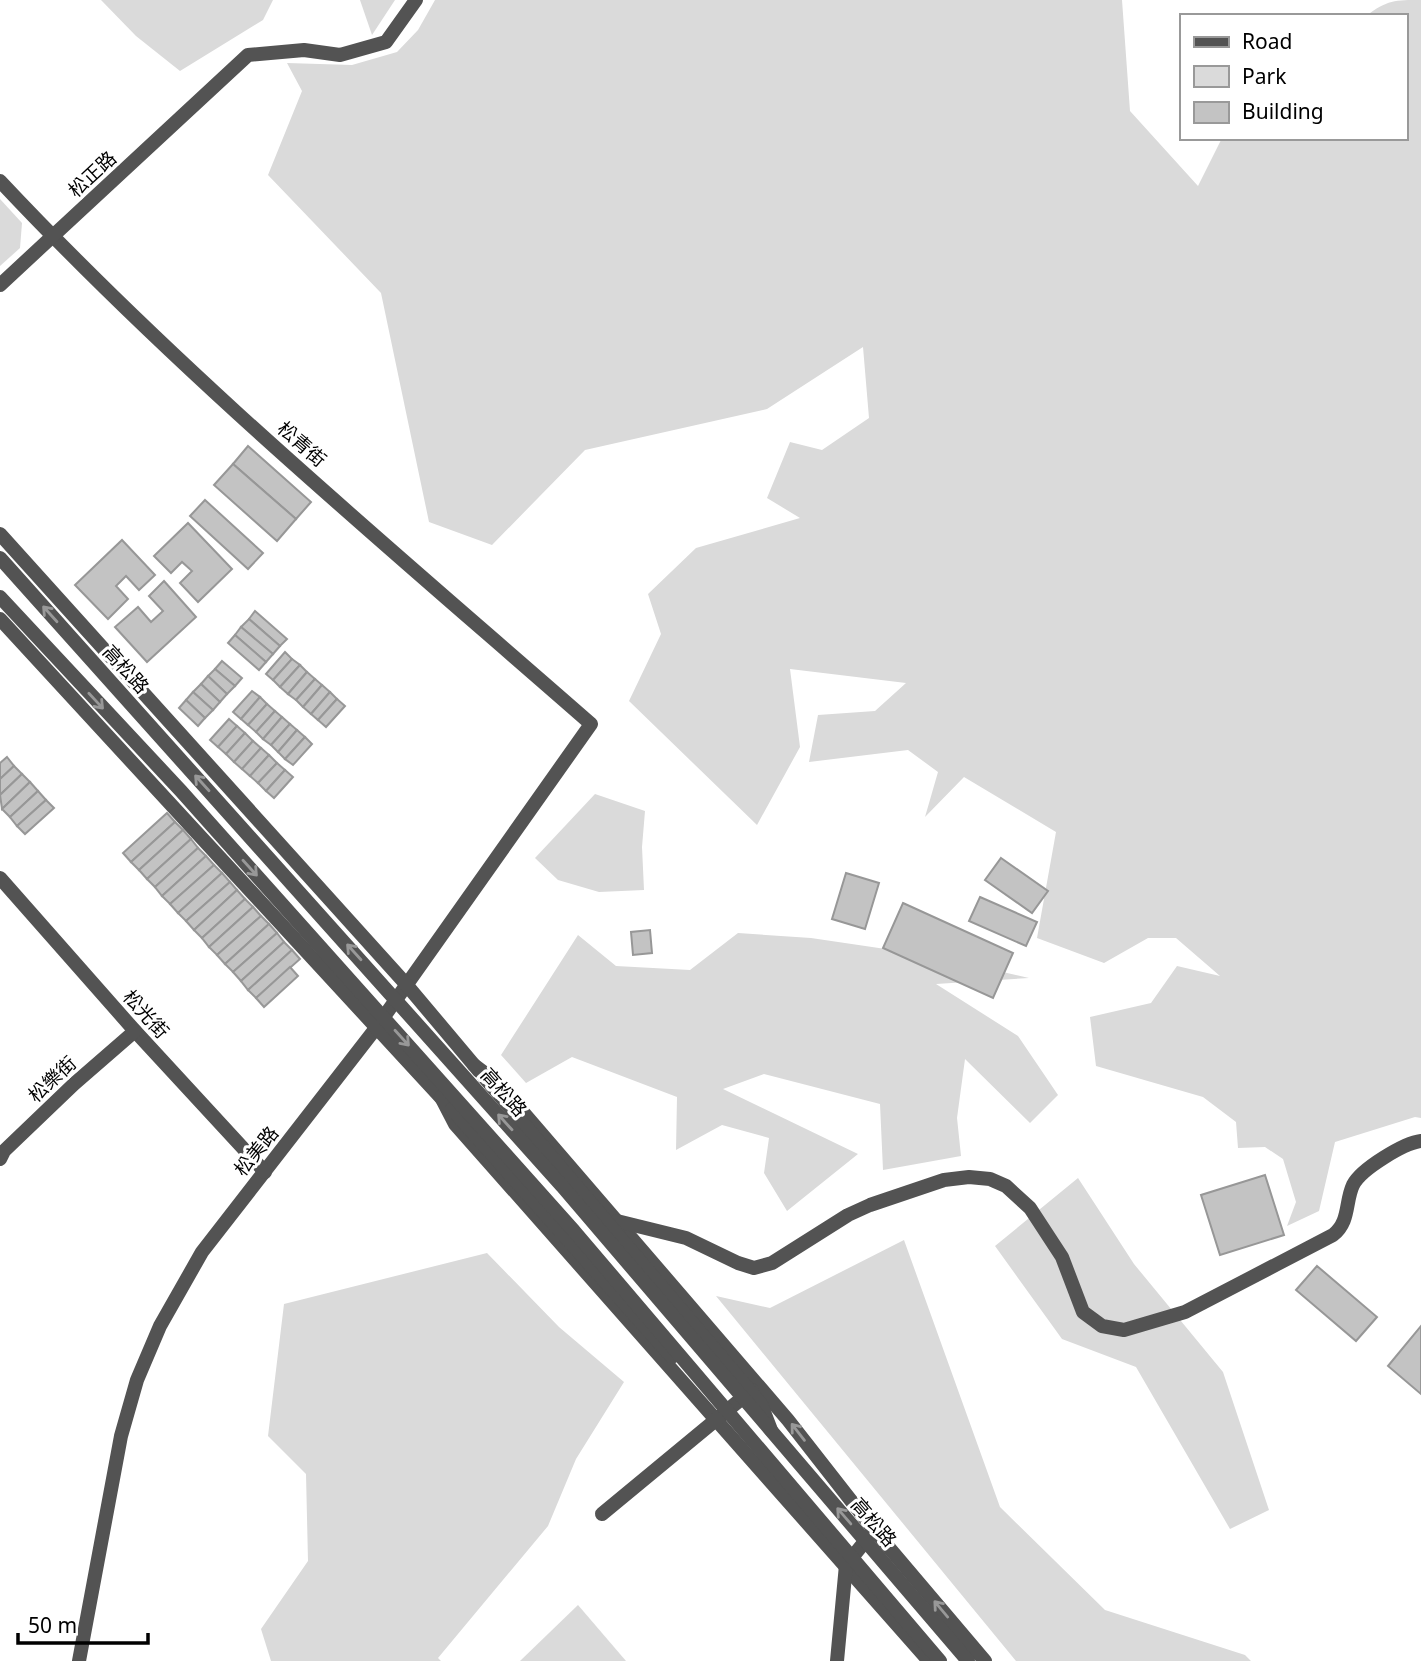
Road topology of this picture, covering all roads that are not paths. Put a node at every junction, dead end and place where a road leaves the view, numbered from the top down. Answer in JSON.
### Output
{"nodes":[{"id":1,"x":416,"y":0,"type":"edge"},
{"id":2,"x":0,"y":181,"type":"edge"},
{"id":3,"x":52,"y":237,"type":"junction"},
{"id":4,"x":0,"y":285,"type":"edge"},
{"id":5,"x":0,"y":534,"type":"edge"},
{"id":6,"x":0,"y":558,"type":"edge"},
{"id":7,"x":0,"y":597,"type":"edge"},
{"id":8,"x":0,"y":620,"type":"edge"},
{"id":9,"x":591,"y":724,"type":"joint"},
{"id":10,"x":0,"y":878,"type":"edge"},
{"id":11,"x":405,"y":983,"type":"junction"},
{"id":12,"x":376,"y":1028,"type":"junction"},
{"id":13,"x":135,"y":1031,"type":"junction"},
{"id":14,"x":474,"y":1065,"type":"junction"},
{"id":15,"x":441,"y":1097,"type":"junction"},
{"id":16,"x":1421,"y":1141,"type":"edge"},
{"id":17,"x":0,"y":1159,"type":"edge"},
{"id":18,"x":265,"y":1172,"type":"junction"},
{"id":19,"x":617,"y":1221,"type":"junction"},
{"id":20,"x":758,"y":1385,"type":"junction"},
{"id":21,"x":715,"y":1421,"type":"junction"},
{"id":22,"x":773,"y":1434,"type":"junction"},
{"id":23,"x":759,"y":1447,"type":"junction"},
{"id":24,"x":602,"y":1514,"type":"dead end"},
{"id":25,"x":874,"y":1530,"type":"junction"},
{"id":26,"x":845,"y":1565,"type":"junction"},
{"id":27,"x":79,"y":1661,"type":"edge"},
{"id":28,"x":838,"y":1661,"type":"edge"},
{"id":29,"x":929,"y":1661,"type":"edge"},
{"id":30,"x":940,"y":1661,"type":"edge"},
{"id":31,"x":968,"y":1661,"type":"edge"},
{"id":32,"x":985,"y":1661,"type":"edge"}],
"edges":[{"from":1,"to":3,"type":"street","name":"松正路"},
{"from":2,"to":3,"type":"street","name":"松青街"},
{"from":3,"to":4,"type":"street","name":"松正路"},
{"from":3,"to":9,"type":"street","name":"松青街"},
{"from":5,"to":11,"type":"street","name":"高松路"},
{"from":22,"to":6,"type":"street","name":"高松路","one_way":true,"bridge":true},
{"from":7,"to":23,"type":"street","name":"高松路","one_way":true,"bridge":true},
{"from":8,"to":12,"type":"street"},
{"from":9,"to":11,"type":"street","name":"松美路"},
{"from":10,"to":13,"type":"street","name":"松光街"},
{"from":11,"to":12,"type":"street","name":"松美路"},
{"from":11,"to":14,"type":"street","name":"高松路"},
{"from":12,"to":15,"type":"street"},
{"from":12,"to":18,"type":"street","name":"松美路"},
{"from":13,"to":17,"type":"street","name":"松樂街"},
{"from":13,"to":18,"type":"street","name":"松光街"},
{"from":14,"to":19,"type":"street","name":"高松路"},
{"from":14,"to":22,"type":"street","name":"高松路","bridge":true},
{"from":15,"to":21,"type":"street"},
{"from":15,"to":23,"type":"street","bridge":true},
{"from":16,"to":19,"type":"street"},
{"from":18,"to":27,"type":"street","name":"松美路"},
{"from":19,"to":20,"type":"street","name":"高松路"},
{"from":20,"to":21,"type":"street"},
{"from":25,"to":20,"type":"street","name":"高松路","one_way":true},
{"from":21,"to":24,"type":"street"},
{"from":21,"to":26,"type":"street"},
{"from":31,"to":22,"type":"street","name":"高松路","one_way":true,"bridge":true},
{"from":23,"to":30,"type":"street","name":"高松路","bridge":true},
{"from":25,"to":26,"type":"street"},
{"from":32,"to":25,"type":"street","name":"高松路","one_way":true},
{"from":26,"to":28,"type":"street"},
{"from":26,"to":29,"type":"street"}]}
